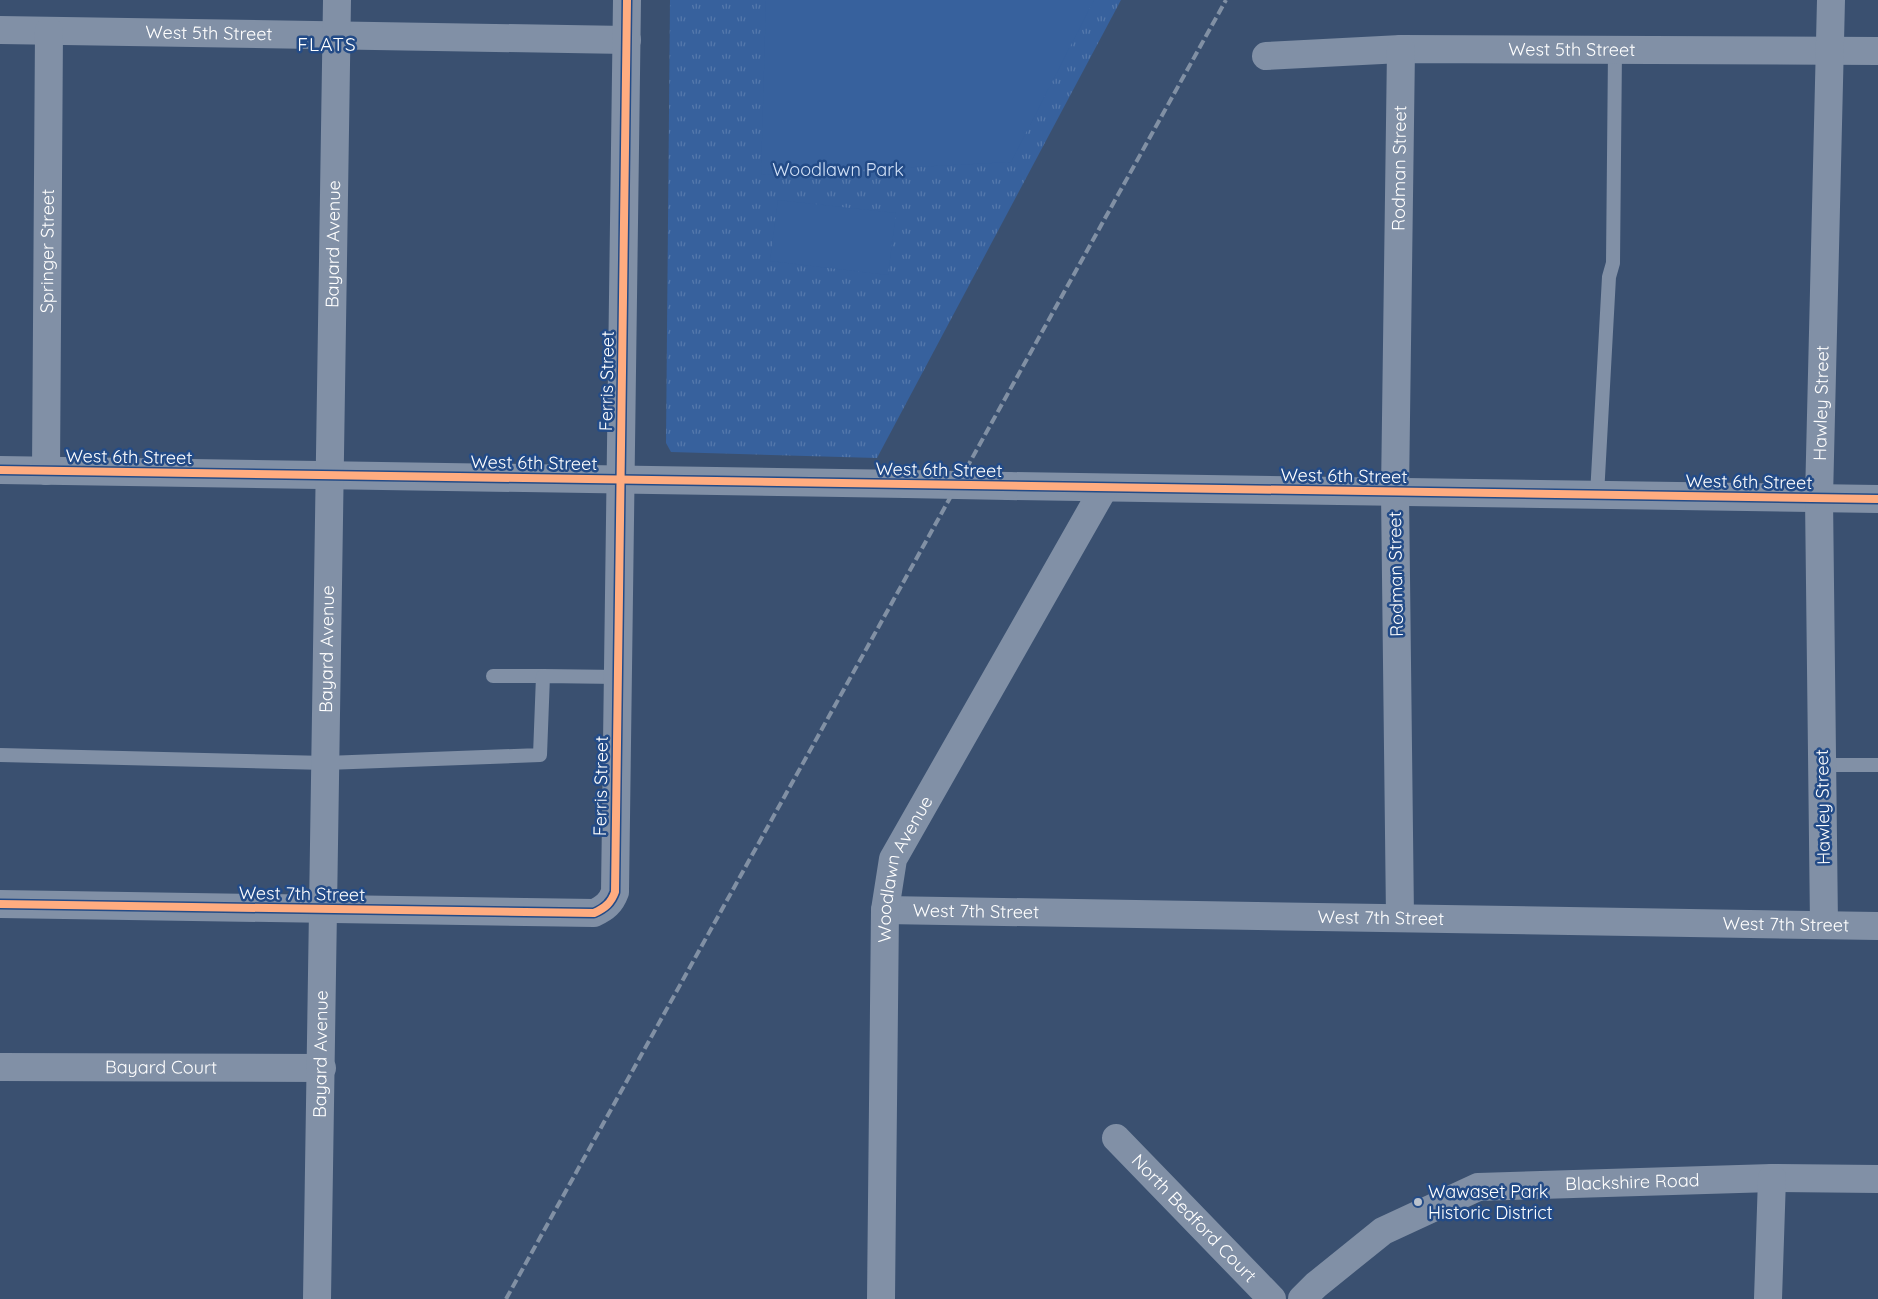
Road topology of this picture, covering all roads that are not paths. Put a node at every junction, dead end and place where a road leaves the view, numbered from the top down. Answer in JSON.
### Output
{"nodes":[{"id":1,"x":337,"y":0,"type":"edge"},
{"id":2,"x":628,"y":0,"type":"edge"},
{"id":3,"x":1831,"y":0,"type":"edge"},
{"id":4,"x":0,"y":30,"type":"edge"},
{"id":5,"x":49,"y":31,"type":"junction"},
{"id":6,"x":336,"y":35,"type":"junction"},
{"id":7,"x":627,"y":40,"type":"junction"},
{"id":8,"x":1401,"y":49,"type":"junction"},
{"id":9,"x":1615,"y":50,"type":"junction"},
{"id":10,"x":1831,"y":50,"type":"junction"},
{"id":11,"x":1878,"y":51,"type":"edge"},
{"id":12,"x":1266,"y":56,"type":"dead end"},
{"id":13,"x":0,"y":470,"type":"edge"},
{"id":14,"x":46,"y":471,"type":"junction"},
{"id":15,"x":330,"y":475,"type":"junction"},
{"id":16,"x":620,"y":480,"type":"junction"},
{"id":17,"x":1104,"y":488,"type":"junction"},
{"id":18,"x":1395,"y":492,"type":"junction"},
{"id":19,"x":1597,"y":495,"type":"junction"},
{"id":20,"x":1819,"y":498,"type":"junction"},
{"id":21,"x":1878,"y":499,"type":"edge"},
{"id":22,"x":493,"y":676,"type":"dead end"},
{"id":23,"x":543,"y":676,"type":"junction"},
{"id":24,"x":618,"y":677,"type":"junction"},
{"id":25,"x":0,"y":755,"type":"edge"},
{"id":26,"x":326,"y":763,"type":"junction"},
{"id":27,"x":1822,"y":765,"type":"junction"},
{"id":28,"x":1878,"y":765,"type":"edge"},
{"id":29,"x":0,"y":904,"type":"edge"},
{"id":30,"x":324,"y":909,"type":"junction"},
{"id":31,"x":604,"y":909,"type":"joint"},
{"id":32,"x":885,"y":910,"type":"junction"},
{"id":33,"x":1400,"y":918,"type":"junction"},
{"id":34,"x":1824,"y":925,"type":"junction"},
{"id":35,"x":1878,"y":926,"type":"edge"},
{"id":36,"x":0,"y":1067,"type":"edge"},
{"id":37,"x":322,"y":1068,"type":"junction"},
{"id":38,"x":1116,"y":1138,"type":"dead end"},
{"id":39,"x":1772,"y":1178,"type":"junction"},
{"id":40,"x":1878,"y":1179,"type":"edge"},
{"id":41,"x":317,"y":1299,"type":"edge"},
{"id":42,"x":881,"y":1299,"type":"edge"},
{"id":43,"x":1272,"y":1299,"type":"edge"},
{"id":44,"x":1302,"y":1299,"type":"edge"},
{"id":45,"x":1768,"y":1299,"type":"edge"}],
"edges":[{"from":1,"to":6,"type":"street","name":"Bayard Avenue"},
{"from":2,"to":7,"type":"street","name":"Ferris Street"},
{"from":3,"to":10,"type":"street","name":"Hawley Street"},
{"from":4,"to":5,"type":"street","name":"West 5th Street"},
{"from":5,"to":6,"type":"street","name":"West 5th Street"},
{"from":5,"to":14,"type":"street","name":"Springer Street"},
{"from":6,"to":7,"type":"street","name":"West 5th Street"},
{"from":6,"to":15,"type":"street","name":"Bayard Avenue"},
{"from":7,"to":16,"type":"street","name":"Ferris Street"},
{"from":8,"to":9,"type":"street","name":"West 5th Street"},
{"from":8,"to":12,"type":"street","name":"West 5th Street"},
{"from":8,"to":18,"type":"street","name":"Rodman Street"},
{"from":9,"to":10,"type":"street","name":"West 5th Street"},
{"from":9,"to":19,"type":"lane"},
{"from":10,"to":11,"type":"street","name":"West 5th Street"},
{"from":10,"to":20,"type":"street","name":"Hawley Street"},
{"from":13,"to":14,"type":"street","name":"West 6th Street"},
{"from":14,"to":15,"type":"street","name":"West 6th Street"},
{"from":15,"to":16,"type":"street","name":"West 6th Street"},
{"from":15,"to":26,"type":"street","name":"Bayard Avenue"},
{"from":16,"to":17,"type":"street","name":"West 6th Street","bridge":true},
{"from":16,"to":24,"type":"street","name":"Ferris Street"},
{"from":17,"to":18,"type":"street","name":"West 6th Street"},
{"from":17,"to":32,"type":"street","name":"Woodlawn Avenue"},
{"from":18,"to":19,"type":"street","name":"West 6th Street"},
{"from":18,"to":33,"type":"street","name":"Rodman Street"},
{"from":19,"to":20,"type":"street","name":"West 6th Street"},
{"from":20,"to":21,"type":"street","name":"West 6th Street"},
{"from":20,"to":27,"type":"street","name":"Hawley Street"},
{"from":22,"to":23,"type":"lane"},
{"from":23,"to":24,"type":"lane"},
{"from":23,"to":26,"type":"lane"},
{"from":24,"to":31,"type":"street","name":"Ferris Street"},
{"from":25,"to":26,"type":"lane"},
{"from":26,"to":30,"type":"street","name":"Bayard Avenue"},
{"from":27,"to":28,"type":"lane"},
{"from":27,"to":34,"type":"street","name":"Hawley Street"},
{"from":29,"to":30,"type":"street","name":"West 7th Street"},
{"from":30,"to":31,"type":"street","name":"West 7th Street"},
{"from":30,"to":37,"type":"street","name":"Bayard Avenue"},
{"from":32,"to":33,"type":"street","name":"West 7th Street"},
{"from":32,"to":42,"type":"street","name":"Woodlawn Avenue"},
{"from":33,"to":34,"type":"street","name":"West 7th Street"},
{"from":34,"to":35,"type":"street","name":"West 7th Street"},
{"from":36,"to":37,"type":"street","name":"Bayard Court"},
{"from":37,"to":41,"type":"street","name":"Bayard Avenue"},
{"from":38,"to":43,"type":"street","name":"North Bedford Court"},
{"from":39,"to":40,"type":"street","name":"Blackshire Road"},
{"from":39,"to":44,"type":"street","name":"Blackshire Road"},
{"from":39,"to":45,"type":"street"}]}
